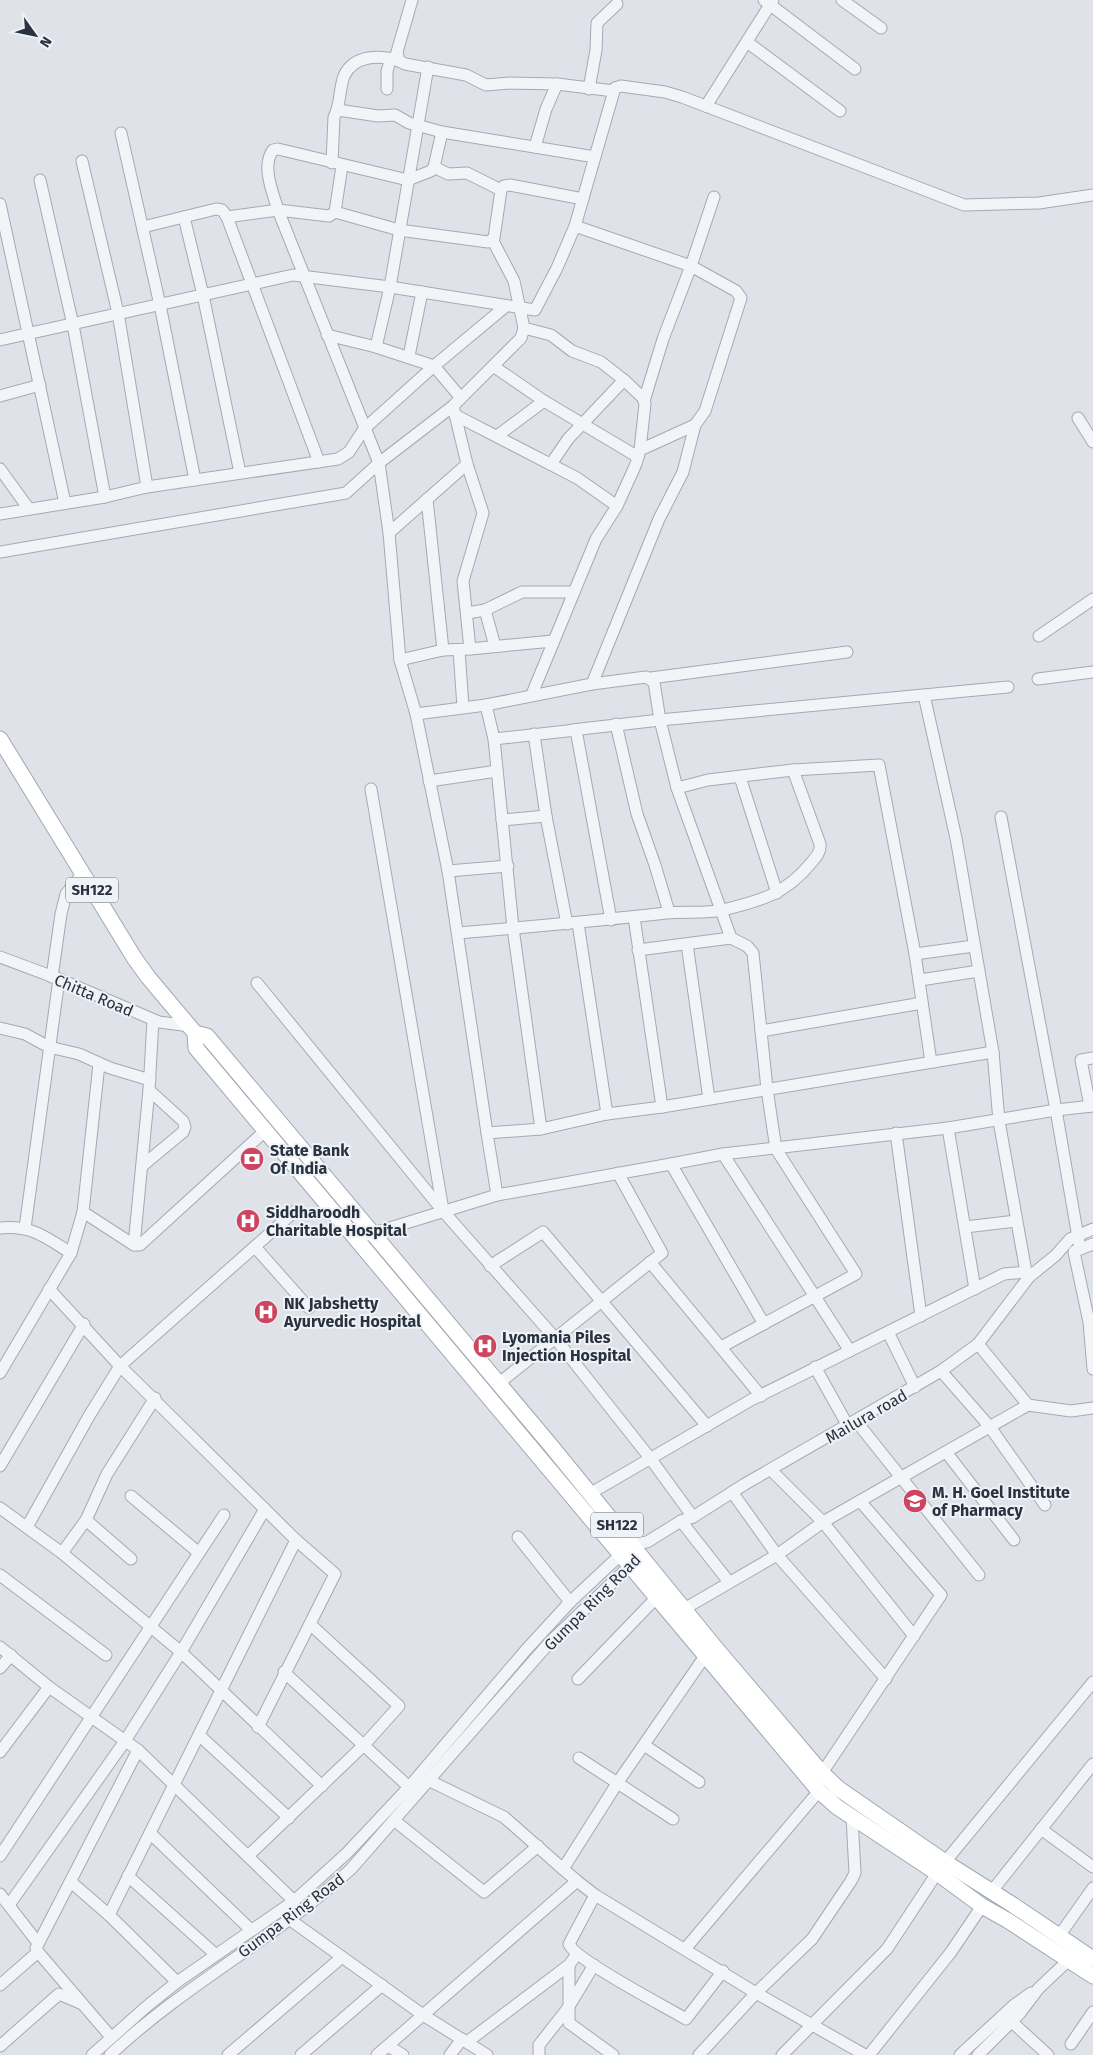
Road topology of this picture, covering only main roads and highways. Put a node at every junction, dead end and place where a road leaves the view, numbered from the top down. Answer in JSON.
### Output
{"nodes":[{"id":1,"x":0,"y":739,"type":"edge"},
{"id":2,"x":192,"y":1029,"type":"junction"},
{"id":3,"x":634,"y":1552,"type":"junction"},
{"id":4,"x":941,"y":1868,"type":"junction"},
{"id":5,"x":1074,"y":1955,"type":"junction"},
{"id":6,"x":1093,"y":1959,"type":"edge"},
{"id":7,"x":1093,"y":1976,"type":"edge"}],
"edges":[{"from":1,"to":2,"type":"main road","number":"SH122"},
{"from":2,"to":3,"type":"main road","number":"SH122"},
{"from":2,"to":3,"type":"main road"},
{"from":3,"to":4,"type":"main road","number":"SH122"},
{"from":3,"to":4,"type":"main road"},
{"from":4,"to":5,"type":"main road"},
{"from":4,"to":5,"type":"main road","number":"SH122"},
{"from":5,"to":6,"type":"main road","number":"SH122"},
{"from":5,"to":7,"type":"main road"}]}
